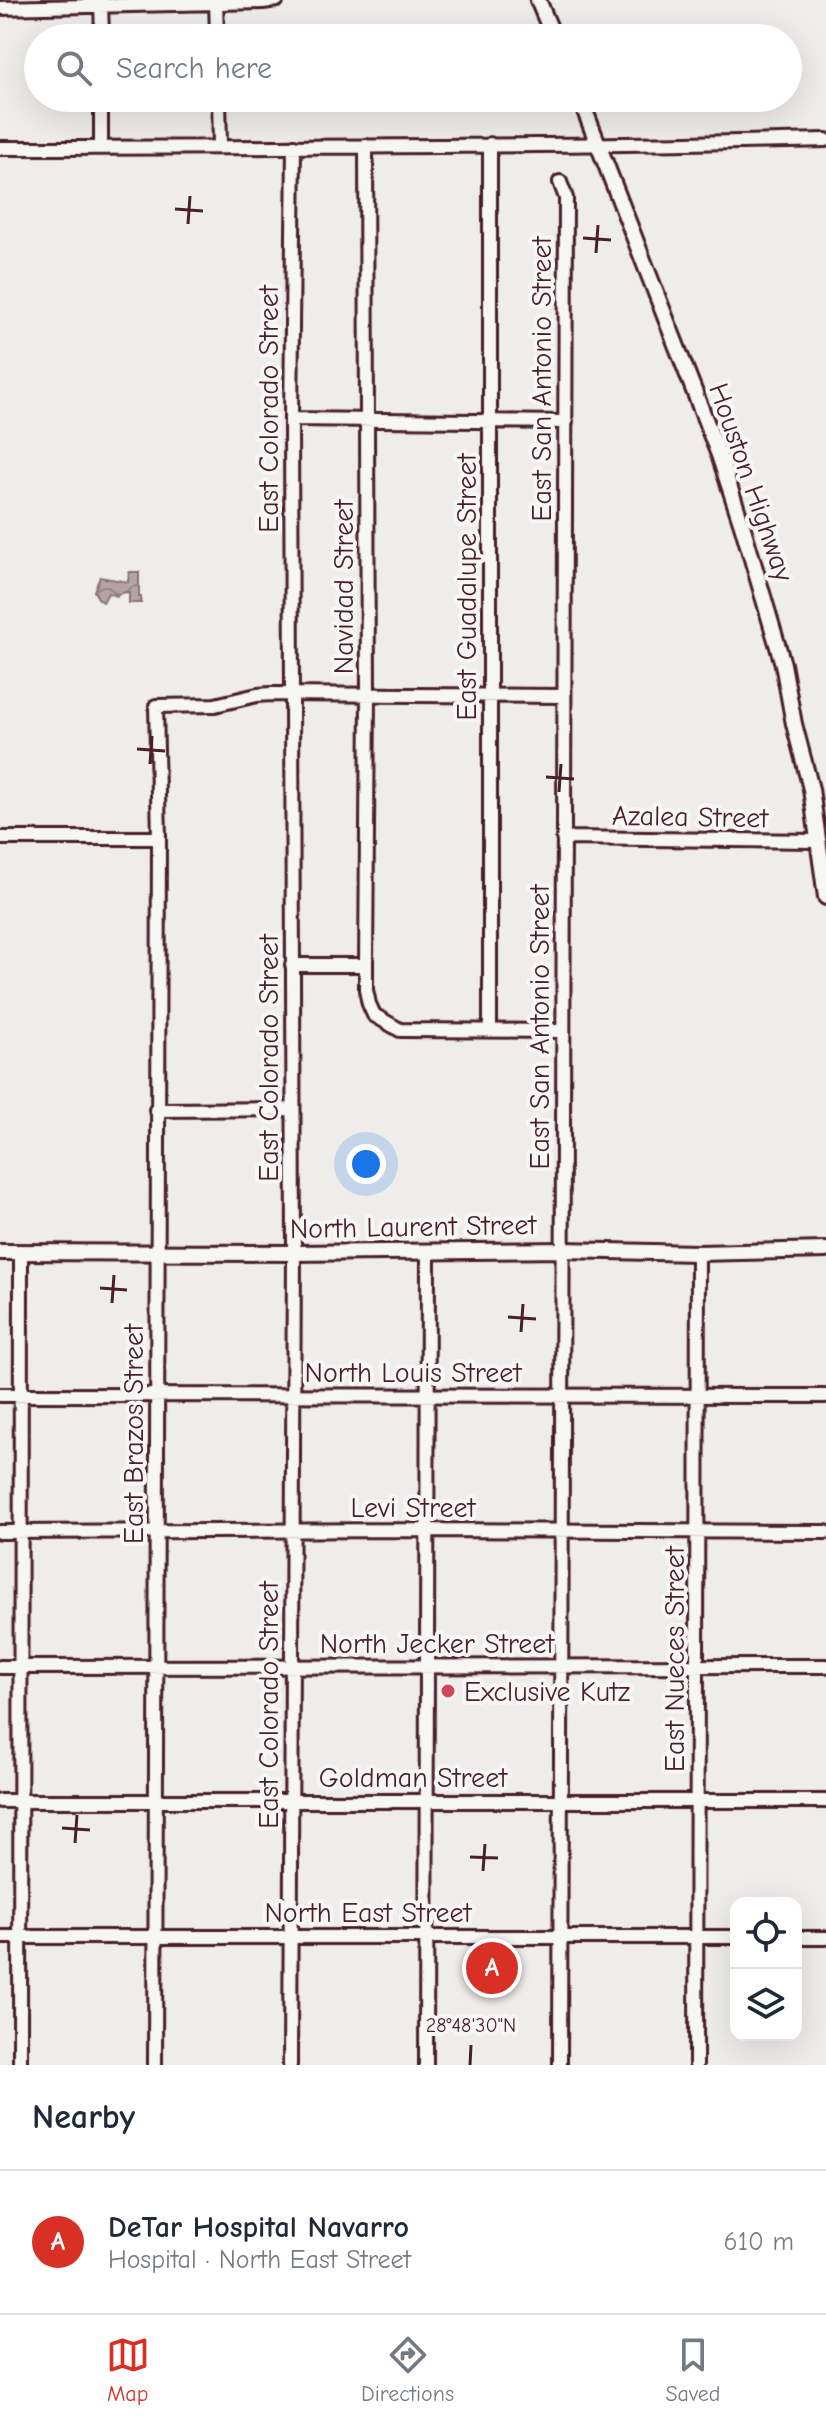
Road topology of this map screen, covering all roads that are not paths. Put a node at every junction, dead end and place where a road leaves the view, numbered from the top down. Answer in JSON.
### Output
{"nodes":[{"id":1,"x":277,"y":0,"type":"edge"},
{"id":2,"x":538,"y":0,"type":"edge"},
{"id":3,"x":216,"y":1,"type":"edge"},
{"id":4,"x":102,"y":2,"type":"edge"},
{"id":5,"x":0,"y":8,"type":"edge"},
{"id":6,"x":102,"y":24,"type":"edge"},
{"id":7,"x":217,"y":24,"type":"edge"},
{"id":8,"x":548,"y":24,"type":"edge"},
{"id":9,"x":101,"y":112,"type":"edge"},
{"id":10,"x":219,"y":112,"type":"edge"},
{"id":11,"x":586,"y":112,"type":"edge"},
{"id":12,"x":826,"y":140,"type":"edge"},
{"id":13,"x":490,"y":144,"type":"junction"},
{"id":14,"x":220,"y":146,"type":"junction"},
{"id":15,"x":294,"y":146,"type":"junction"},
{"id":16,"x":366,"y":146,"type":"junction"},
{"id":17,"x":600,"y":146,"type":"junction"},
{"id":18,"x":101,"y":147,"type":"junction"},
{"id":19,"x":0,"y":148,"type":"edge"},
{"id":20,"x":560,"y":182,"type":"dead end"},
{"id":21,"x":291,"y":419,"type":"junction"},
{"id":22,"x":366,"y":419,"type":"junction"},
{"id":23,"x":490,"y":420,"type":"junction"},
{"id":24,"x":566,"y":422,"type":"junction"},
{"id":25,"x":368,"y":694,"type":"junction"},
{"id":26,"x":292,"y":695,"type":"junction"},
{"id":27,"x":491,"y":695,"type":"junction"},
{"id":28,"x":563,"y":696,"type":"junction"},
{"id":29,"x":0,"y":838,"type":"edge"},
{"id":30,"x":159,"y":838,"type":"junction"},
{"id":31,"x":563,"y":838,"type":"junction"},
{"id":32,"x":817,"y":841,"type":"junction"},
{"id":33,"x":826,"y":897,"type":"edge"},
{"id":34,"x":292,"y":965,"type":"junction"},
{"id":35,"x":366,"y":965,"type":"junction"},
{"id":36,"x":490,"y":1031,"type":"junction"},
{"id":37,"x":563,"y":1031,"type":"junction"},
{"id":38,"x":293,"y":1109,"type":"junction"},
{"id":39,"x":156,"y":1110,"type":"junction"},
{"id":40,"x":563,"y":1250,"type":"junction"},
{"id":41,"x":826,"y":1250,"type":"edge"},
{"id":42,"x":0,"y":1252,"type":"edge"},
{"id":43,"x":21,"y":1252,"type":"junction"},
{"id":44,"x":428,"y":1252,"type":"junction"},
{"id":45,"x":156,"y":1253,"type":"junction"},
{"id":46,"x":294,"y":1253,"type":"junction"},
{"id":47,"x":698,"y":1253,"type":"junction"},
{"id":48,"x":0,"y":1395,"type":"edge"},
{"id":49,"x":22,"y":1395,"type":"junction"},
{"id":50,"x":428,"y":1395,"type":"junction"},
{"id":51,"x":562,"y":1395,"type":"junction"},
{"id":52,"x":158,"y":1396,"type":"junction"},
{"id":53,"x":292,"y":1396,"type":"junction"},
{"id":54,"x":698,"y":1396,"type":"junction"},
{"id":55,"x":826,"y":1396,"type":"edge"},
{"id":56,"x":428,"y":1530,"type":"junction"},
{"id":57,"x":157,"y":1531,"type":"junction"},
{"id":58,"x":291,"y":1531,"type":"junction"},
{"id":59,"x":0,"y":1532,"type":"edge"},
{"id":60,"x":22,"y":1532,"type":"junction"},
{"id":61,"x":563,"y":1532,"type":"junction"},
{"id":62,"x":699,"y":1532,"type":"junction"},
{"id":63,"x":826,"y":1532,"type":"edge"},
{"id":64,"x":427,"y":1666,"type":"junction"},
{"id":65,"x":561,"y":1666,"type":"junction"},
{"id":66,"x":698,"y":1666,"type":"junction"},
{"id":67,"x":826,"y":1666,"type":"edge"},
{"id":68,"x":0,"y":1667,"type":"edge"},
{"id":69,"x":21,"y":1667,"type":"junction"},
{"id":70,"x":157,"y":1667,"type":"junction"},
{"id":71,"x":293,"y":1667,"type":"junction"},
{"id":72,"x":0,"y":1801,"type":"edge"},
{"id":73,"x":21,"y":1801,"type":"junction"},
{"id":74,"x":156,"y":1801,"type":"junction"},
{"id":75,"x":291,"y":1801,"type":"junction"},
{"id":76,"x":427,"y":1801,"type":"junction"},
{"id":77,"x":561,"y":1801,"type":"junction"},
{"id":78,"x":698,"y":1801,"type":"junction"},
{"id":79,"x":826,"y":1801,"type":"edge"},
{"id":80,"x":292,"y":1935,"type":"junction"},
{"id":81,"x":155,"y":1936,"type":"junction"},
{"id":82,"x":428,"y":1936,"type":"junction"},
{"id":83,"x":561,"y":1936,"type":"junction"},
{"id":84,"x":698,"y":1936,"type":"junction"},
{"id":85,"x":0,"y":1937,"type":"edge"},
{"id":86,"x":21,"y":1937,"type":"junction"},
{"id":87,"x":730,"y":1937,"type":"edge"},
{"id":88,"x":802,"y":1938,"type":"edge"},
{"id":89,"x":826,"y":1938,"type":"edge"},
{"id":90,"x":20,"y":2065,"type":"edge"},
{"id":91,"x":155,"y":2065,"type":"edge"},
{"id":92,"x":290,"y":2065,"type":"edge"},
{"id":93,"x":426,"y":2065,"type":"edge"},
{"id":94,"x":560,"y":2065,"type":"edge"},
{"id":95,"x":696,"y":2065,"type":"edge"}],
"edges":[{"from":1,"to":3,"type":"street"},
{"from":2,"to":8,"type":"main road"},
{"from":3,"to":4,"type":"street"},
{"from":3,"to":7,"type":"street"},
{"from":4,"to":5,"type":"street"},
{"from":4,"to":6,"type":"street"},
{"from":9,"to":18,"type":"street"},
{"from":10,"to":14,"type":"street"},
{"from":11,"to":17,"type":"main road","name":"Houston Highway"},
{"from":12,"to":17,"type":"street"},
{"from":13,"to":16,"type":"street"},
{"from":13,"to":17,"type":"street"},
{"from":13,"to":23,"type":"street","name":"East Guadalupe Street"},
{"from":14,"to":15,"type":"street"},
{"from":14,"to":18,"type":"street"},
{"from":15,"to":16,"type":"street"},
{"from":15,"to":21,"type":"street","name":"East Colorado Street"},
{"from":16,"to":22,"type":"street","name":"Navidad Street"},
{"from":17,"to":32,"type":"main road","name":"Houston Highway"},
{"from":18,"to":19,"type":"street"},
{"from":20,"to":24,"type":"street","name":"East San Antonio Street"},
{"from":21,"to":22,"type":"street"},
{"from":21,"to":26,"type":"street","name":"East Colorado Street"},
{"from":22,"to":23,"type":"street"},
{"from":22,"to":25,"type":"street","name":"Navidad Street"},
{"from":23,"to":24,"type":"street"},
{"from":23,"to":27,"type":"street","name":"East Guadalupe Street"},
{"from":24,"to":28,"type":"street","name":"East San Antonio Street"},
{"from":25,"to":26,"type":"street"},
{"from":25,"to":27,"type":"street"},
{"from":25,"to":35,"type":"street","name":"Navidad Street"},
{"from":26,"to":30,"type":"street","name":"East Brazos Street"},
{"from":26,"to":34,"type":"street","name":"East Colorado Street"},
{"from":27,"to":28,"type":"street"},
{"from":27,"to":36,"type":"street","name":"East Guadalupe Street"},
{"from":28,"to":31,"type":"street","name":"East San Antonio Street"},
{"from":29,"to":30,"type":"street"},
{"from":30,"to":39,"type":"street","name":"East Brazos Street"},
{"from":31,"to":32,"type":"street","name":"Azalea Street"},
{"from":31,"to":37,"type":"street","name":"East San Antonio Street"},
{"from":32,"to":33,"type":"main road","name":"Houston Highway"},
{"from":34,"to":35,"type":"street"},
{"from":34,"to":38,"type":"street","name":"East Colorado Street"},
{"from":35,"to":36,"type":"street","name":"Navidad Street"},
{"from":36,"to":37,"type":"street"},
{"from":37,"to":40,"type":"street","name":"East San Antonio Street"},
{"from":38,"to":39,"type":"street"},
{"from":38,"to":46,"type":"street","name":"East Colorado Street"},
{"from":39,"to":45,"type":"street","name":"East Brazos Street"},
{"from":40,"to":44,"type":"main road","name":"North Laurent Street"},
{"from":40,"to":47,"type":"main road","name":"North Laurent Street"},
{"from":40,"to":51,"type":"street","name":"East San Antonio Street"},
{"from":41,"to":47,"type":"main road","name":"North Laurent Street"},
{"from":42,"to":43,"type":"main road","name":"North Laurent Street"},
{"from":43,"to":45,"type":"main road","name":"North Laurent Street"},
{"from":43,"to":49,"type":"street"},
{"from":44,"to":46,"type":"main road","name":"North Laurent Street"},
{"from":44,"to":50,"type":"street"},
{"from":45,"to":46,"type":"main road","name":"North Laurent Street"},
{"from":45,"to":52,"type":"street","name":"East Brazos Street"},
{"from":46,"to":53,"type":"street","name":"East Colorado Street"},
{"from":47,"to":54,"type":"street","name":"East Nueces Street"},
{"from":48,"to":49,"type":"street","name":"North Louis Street"},
{"from":49,"to":52,"type":"street","name":"North Louis Street"},
{"from":49,"to":60,"type":"street"},
{"from":50,"to":51,"type":"street","name":"North Louis Street"},
{"from":50,"to":53,"type":"street","name":"North Louis Street"},
{"from":50,"to":56,"type":"street"},
{"from":51,"to":54,"type":"street","name":"North Louis Street"},
{"from":51,"to":61,"type":"street","name":"East San Antonio Street"},
{"from":52,"to":53,"type":"street","name":"North Louis Street"},
{"from":52,"to":57,"type":"street","name":"East Brazos Street"},
{"from":53,"to":58,"type":"street","name":"East Colorado Street"},
{"from":54,"to":55,"type":"street","name":"North Louis Street"},
{"from":54,"to":62,"type":"street","name":"East Nueces Street"},
{"from":56,"to":58,"type":"street","name":"Levi Street"},
{"from":56,"to":61,"type":"street","name":"Levi Street"},
{"from":56,"to":64,"type":"street"},
{"from":57,"to":58,"type":"street","name":"Levi Street"},
{"from":57,"to":60,"type":"street","name":"Levi Street"},
{"from":57,"to":70,"type":"street","name":"East Brazos Street"},
{"from":58,"to":71,"type":"street","name":"East Colorado Street"},
{"from":59,"to":60,"type":"street","name":"Levi Street"},
{"from":60,"to":69,"type":"street"},
{"from":61,"to":62,"type":"street","name":"Levi Street"},
{"from":61,"to":65,"type":"street","name":"East San Antonio Street"},
{"from":62,"to":63,"type":"street","name":"Levi Street"},
{"from":62,"to":66,"type":"street","name":"East Nueces Street"},
{"from":64,"to":65,"type":"street","name":"North Jecker Street"},
{"from":64,"to":71,"type":"street","name":"North Jecker Street"},
{"from":64,"to":76,"type":"street"},
{"from":65,"to":66,"type":"street","name":"North Jecker Street"},
{"from":65,"to":77,"type":"street","name":"East San Antonio Street"},
{"from":66,"to":67,"type":"street","name":"North Jecker Street"},
{"from":66,"to":78,"type":"street","name":"East Nueces Street"},
{"from":68,"to":69,"type":"street","name":"North Jecker Street"},
{"from":69,"to":70,"type":"street","name":"North Jecker Street"},
{"from":69,"to":73,"type":"street"},
{"from":70,"to":71,"type":"street","name":"North Jecker Street"},
{"from":70,"to":74,"type":"street","name":"East Brazos Street"},
{"from":71,"to":75,"type":"street","name":"East Colorado Street"},
{"from":72,"to":73,"type":"street","name":"Goldman Street"},
{"from":73,"to":74,"type":"street","name":"Goldman Street"},
{"from":73,"to":86,"type":"street"},
{"from":74,"to":75,"type":"street","name":"Goldman Street"},
{"from":74,"to":81,"type":"street","name":"East Brazos Street"},
{"from":75,"to":76,"type":"street","name":"Goldman Street"},
{"from":75,"to":80,"type":"street","name":"East Colorado Street"},
{"from":76,"to":77,"type":"street","name":"Goldman Street"},
{"from":76,"to":82,"type":"street"},
{"from":77,"to":78,"type":"street","name":"Goldman Street"},
{"from":77,"to":83,"type":"street","name":"East San Antonio Street"},
{"from":78,"to":79,"type":"street","name":"Goldman Street"},
{"from":78,"to":84,"type":"street","name":"East Nueces Street"},
{"from":80,"to":81,"type":"street","name":"North East Street"},
{"from":80,"to":82,"type":"street","name":"North East Street"},
{"from":80,"to":92,"type":"street","name":"East Colorado Street"},
{"from":81,"to":86,"type":"street","name":"North East Street"},
{"from":81,"to":91,"type":"street","name":"East Brazos Street"},
{"from":82,"to":83,"type":"street","name":"North East Street"},
{"from":82,"to":93,"type":"street"},
{"from":83,"to":84,"type":"street","name":"North East Street"},
{"from":83,"to":94,"type":"street","name":"East San Antonio Street"},
{"from":84,"to":87,"type":"street","name":"North East Street"},
{"from":84,"to":95,"type":"street","name":"East Nueces Street"},
{"from":85,"to":86,"type":"street","name":"North East Street"},
{"from":86,"to":90,"type":"street"},
{"from":88,"to":89,"type":"street"}]}
